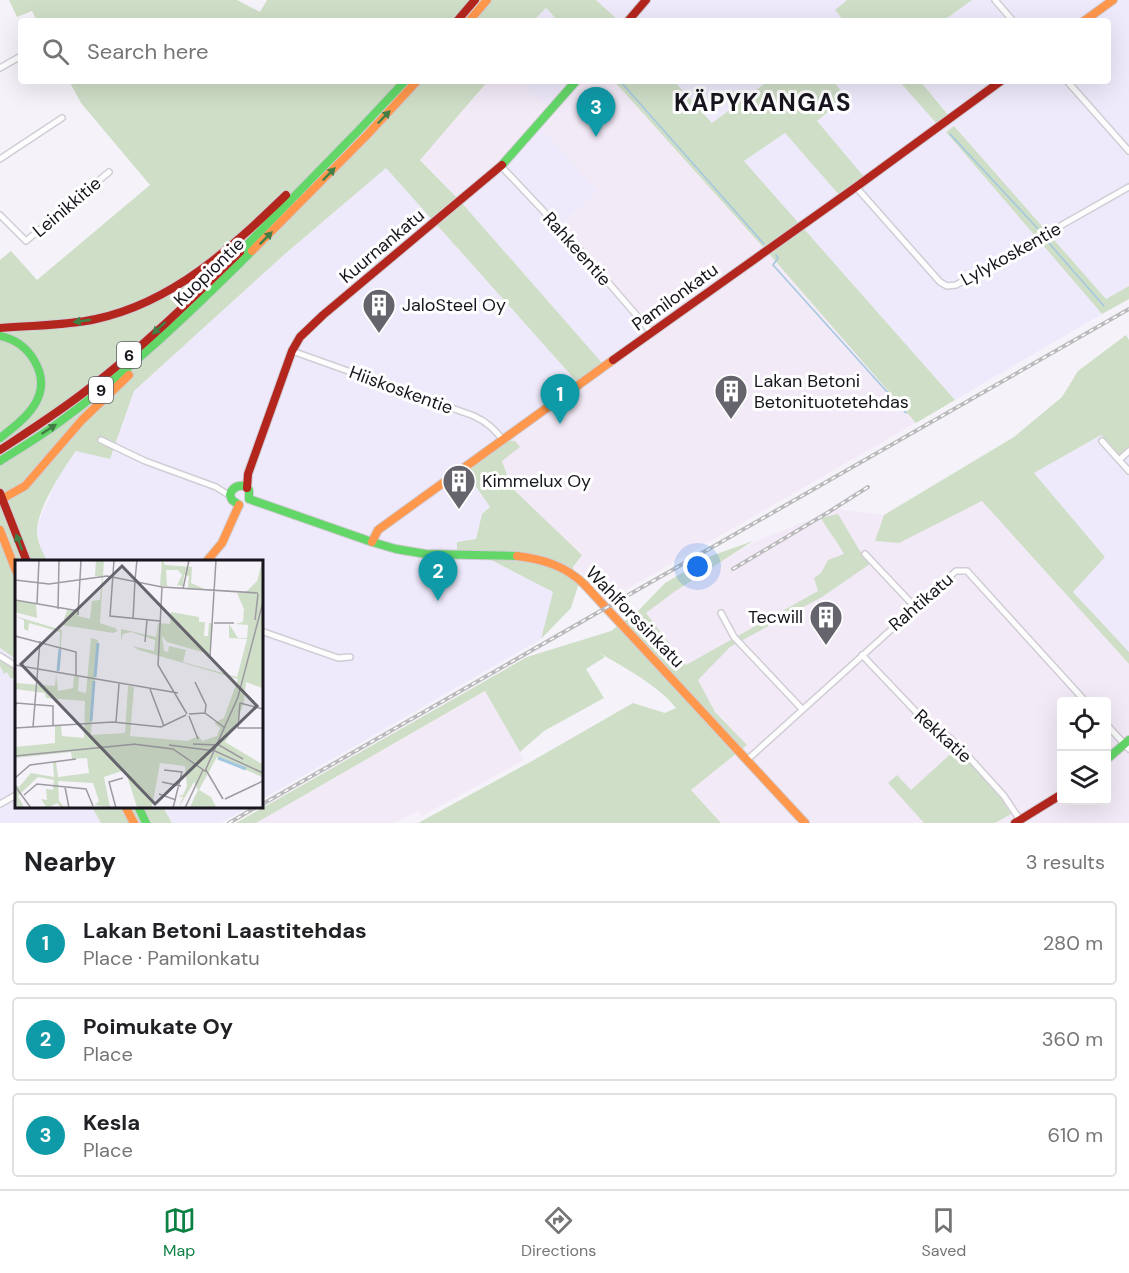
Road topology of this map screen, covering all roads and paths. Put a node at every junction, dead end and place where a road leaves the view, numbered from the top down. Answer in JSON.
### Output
{"nodes":[{"id":1,"x":475,"y":0,"type":"edge"},
{"id":2,"x":487,"y":0,"type":"edge"},
{"id":3,"x":646,"y":0,"type":"edge"},
{"id":4,"x":995,"y":0,"type":"edge"},
{"id":5,"x":1113,"y":0,"type":"edge"},
{"id":6,"x":460,"y":18,"type":"edge"},
{"id":7,"x":472,"y":18,"type":"edge"},
{"id":8,"x":631,"y":18,"type":"edge"},
{"id":9,"x":1010,"y":18,"type":"edge"},
{"id":10,"x":1088,"y":18,"type":"edge"},
{"id":11,"x":18,"y":58,"type":"edge"},
{"id":12,"x":0,"y":68,"type":"edge"},
{"id":13,"x":402,"y":84,"type":"edge"},
{"id":14,"x":414,"y":84,"type":"edge"},
{"id":15,"x":573,"y":84,"type":"edge"},
{"id":16,"x":997,"y":84,"type":"edge"},
{"id":17,"x":1070,"y":84,"type":"edge"},
{"id":18,"x":62,"y":118,"type":"dead end"},
{"id":19,"x":339,"y":150,"type":"junction"},
{"id":20,"x":1129,"y":151,"type":"edge"},
{"id":21,"x":0,"y":159,"type":"edge"},
{"id":22,"x":501,"y":166,"type":"junction"},
{"id":23,"x":109,"y":172,"type":"dead end"},
{"id":24,"x":856,"y":187,"type":"junction"},
{"id":25,"x":1129,"y":187,"type":"edge"},
{"id":26,"x":0,"y":215,"type":"edge"},
{"id":27,"x":195,"y":308,"type":"junction"},
{"id":28,"x":0,"y":328,"type":"edge"},
{"id":29,"x":651,"y":332,"type":"junction"},
{"id":30,"x":0,"y":336,"type":"edge"},
{"id":31,"x":292,"y":351,"type":"junction"},
{"id":32,"x":0,"y":438,"type":"edge"},
{"id":33,"x":101,"y":440,"type":"dead end"},
{"id":34,"x":503,"y":440,"type":"junction"},
{"id":35,"x":1102,"y":441,"type":"dead end"},
{"id":36,"x":0,"y":450,"type":"edge"},
{"id":37,"x":1129,"y":451,"type":"edge"},
{"id":38,"x":1119,"y":460,"type":"junction"},
{"id":39,"x":0,"y":461,"type":"edge"},
{"id":40,"x":252,"y":463,"type":"junction"},
{"id":41,"x":1129,"y":471,"type":"edge"},
{"id":42,"x":236,"y":486,"type":"junction"},
{"id":43,"x":216,"y":487,"type":"junction"},
{"id":44,"x":247,"y":488,"type":"junction"},
{"id":45,"x":17,"y":491,"type":"junction"},
{"id":46,"x":230,"y":496,"type":"junction"},
{"id":47,"x":1,"y":497,"type":"edge"},
{"id":48,"x":249,"y":499,"type":"junction"},
{"id":49,"x":239,"y":505,"type":"junction"},
{"id":50,"x":12,"y":522,"type":"junction"},
{"id":51,"x":0,"y":530,"type":"edge"},
{"id":52,"x":372,"y":542,"type":"junction"},
{"id":53,"x":865,"y":554,"type":"dead end"},
{"id":54,"x":26,"y":560,"type":"edge"},
{"id":55,"x":208,"y":560,"type":"edge"},
{"id":56,"x":15,"y":569,"type":"edge"},
{"id":57,"x":915,"y":607,"type":"junction"},
{"id":58,"x":721,"y":613,"type":"dead end"},
{"id":59,"x":262,"y":631,"type":"edge"},
{"id":60,"x":862,"y":655,"type":"junction"},
{"id":61,"x":0,"y":656,"type":"edge"},
{"id":62,"x":350,"y":657,"type":"dead end"},
{"id":63,"x":15,"y":665,"type":"edge"},
{"id":64,"x":1081,"y":697,"type":"edge"},
{"id":65,"x":802,"y":709,"type":"junction"},
{"id":66,"x":1111,"y":728,"type":"edge"},
{"id":67,"x":1128,"y":744,"type":"edge"},
{"id":68,"x":1111,"y":757,"type":"edge"},
{"id":69,"x":748,"y":759,"type":"junction"},
{"id":70,"x":15,"y":796,"type":"edge"},
{"id":71,"x":1057,"y":797,"type":"edge"},
{"id":72,"x":0,"y":804,"type":"edge"},
{"id":73,"x":126,"y":808,"type":"edge"},
{"id":74,"x":138,"y":808,"type":"edge"},
{"id":75,"x":1017,"y":822,"type":"edge"},
{"id":76,"x":134,"y":823,"type":"edge"},
{"id":77,"x":146,"y":823,"type":"edge"},
{"id":78,"x":805,"y":823,"type":"edge"}],
"edges":[{"from":1,"to":6,"type":"main road"},
{"from":2,"to":7,"type":"main road"},
{"from":3,"to":8,"type":"main road"},
{"from":4,"to":9,"type":"street"},
{"from":5,"to":10,"type":"main road"},
{"from":11,"to":12,"type":"street"},
{"from":13,"to":19,"type":"main road","name":"Kuopiontie"},
{"from":27,"to":14,"type":"main road","name":"Kuopiontie","number":"9","one_way":true},
{"from":15,"to":22,"type":"main road","name":"Kuurnankatu"},
{"from":16,"to":24,"type":"main road","name":"Pamilonkatu"},
{"from":17,"to":20,"type":"street"},
{"from":18,"to":21,"type":"street"},
{"from":19,"to":28,"type":"main road","one_way":true},
{"from":19,"to":36,"type":"main road","name":"Kuopiontie","number":"6","one_way":true},
{"from":22,"to":29,"type":"street","name":"Rahkeentie"},
{"from":22,"to":31,"type":"main road","name":"Kuurnankatu"},
{"from":23,"to":26,"type":"street","name":"Leinikkitie"},
{"from":24,"to":25,"type":"street","name":"Lylykoskentie"},
{"from":24,"to":29,"type":"main road","name":"Pamilonkatu"},
{"from":39,"to":27,"type":"main road","name":"Kuopiontie","number":"9","one_way":true},
{"from":27,"to":45,"type":"main road"},
{"from":29,"to":34,"type":"main road","name":"Pamilonkatu"},
{"from":30,"to":32,"type":"main road"},
{"from":31,"to":34,"type":"street","name":"Hiiskoskentie"},
{"from":31,"to":40,"type":"main road","name":"Kuurnankatu"},
{"from":33,"to":43,"type":"street"},
{"from":34,"to":52,"type":"main road","name":"Pamilonkatu"},
{"from":35,"to":38,"type":"street"},
{"from":37,"to":38,"type":"street"},
{"from":38,"to":41,"type":"street"},
{"from":40,"to":42,"type":"main road","name":"Kuurnankatu"},
{"from":40,"to":44,"type":"main road","name":"Kuurnankatu"},
{"from":42,"to":43,"type":"street"},
{"from":42,"to":44,"type":"main road"},
{"from":42,"to":46,"type":"main road"},
{"from":43,"to":46,"type":"street"},
{"from":44,"to":48,"type":"main road"},
{"from":45,"to":47,"type":"main road"},
{"from":45,"to":50,"type":"main road"},
{"from":46,"to":49,"type":"main road"},
{"from":47,"to":50,"type":"main road"},
{"from":48,"to":49,"type":"main road"},
{"from":48,"to":52,"type":"main road","name":"Wahlforssinkatu"},
{"from":49,"to":55,"type":"main road"},
{"from":54,"to":50,"type":"main road","one_way":true},
{"from":51,"to":56,"type":"main road"},
{"from":52,"to":69,"type":"main road","name":"Wahlforssinkatu"},
{"from":53,"to":57,"type":"street"},
{"from":57,"to":60,"type":"street","name":"Rahtikatu"},
{"from":57,"to":64,"type":"street","name":"Rahtikatu"},
{"from":58,"to":65,"type":"street"},
{"from":59,"to":62,"type":"street"},
{"from":60,"to":65,"type":"street","name":"Rahtikatu"},
{"from":60,"to":75,"type":"street","name":"Rekkatie"},
{"from":61,"to":63,"type":"street"},
{"from":65,"to":69,"type":"street","name":"Rahtikatu"},
{"from":66,"to":67,"type":"street"},
{"from":67,"to":68,"type":"main road"},
{"from":69,"to":78,"type":"main road","name":"Wahlforssinkatu"},
{"from":70,"to":72,"type":"street"},
{"from":71,"to":75,"type":"main road"},
{"from":73,"to":76,"type":"main road"},
{"from":74,"to":77,"type":"main road"}]}
